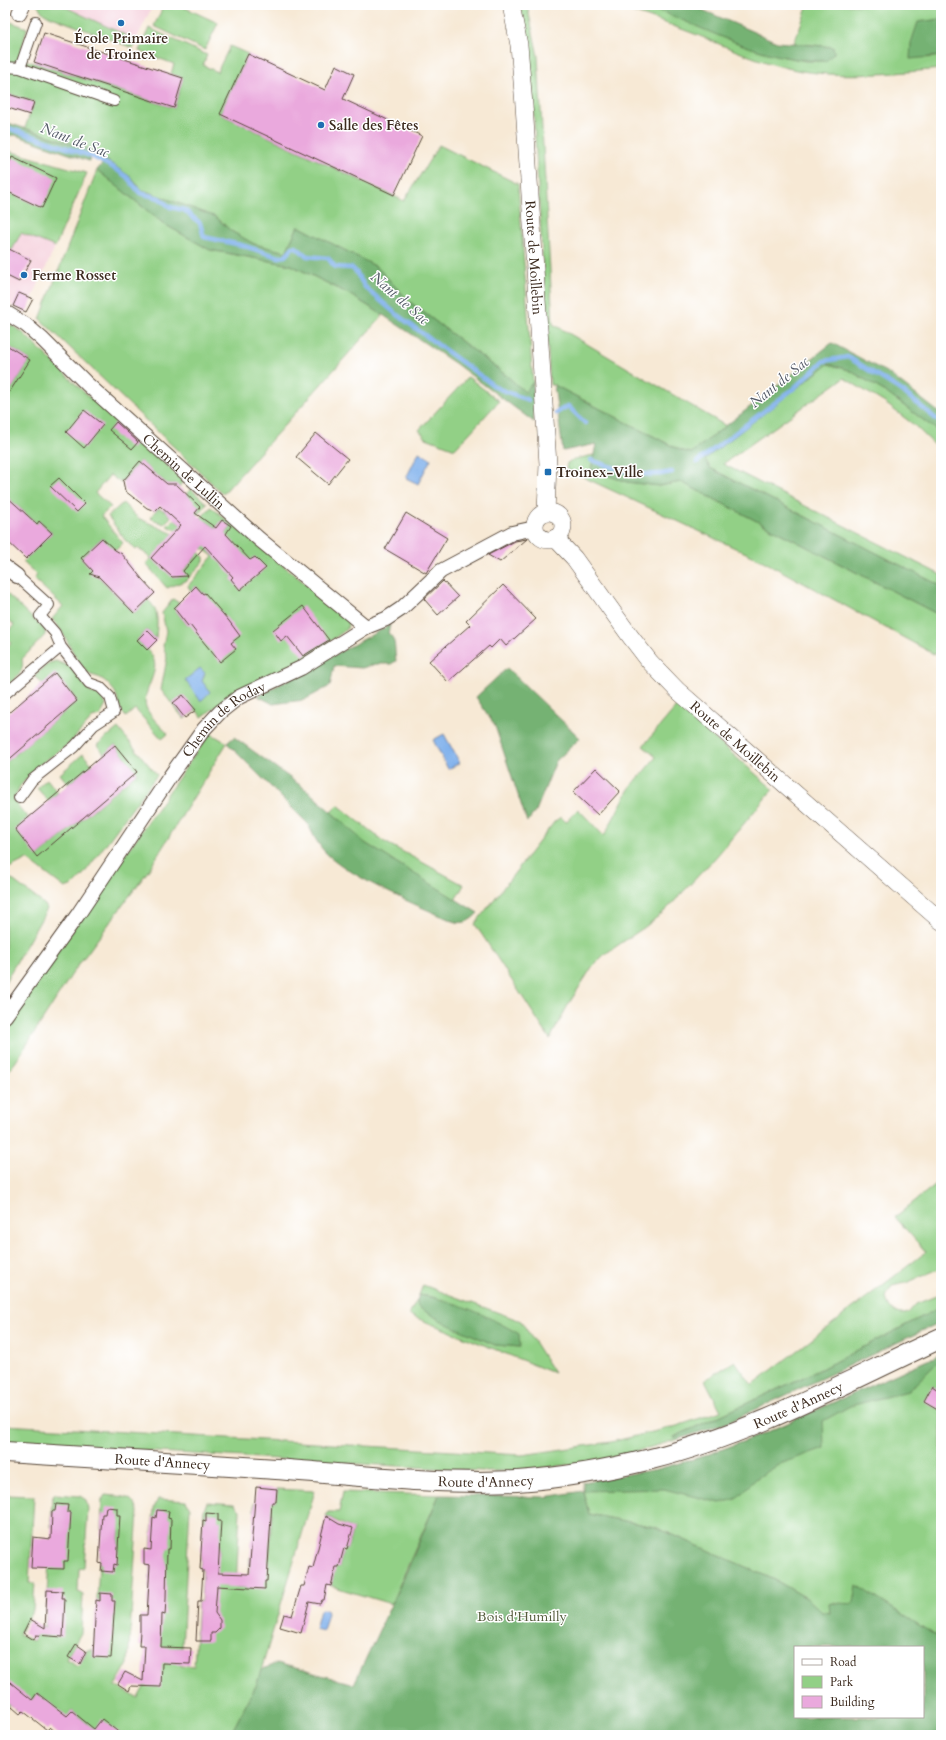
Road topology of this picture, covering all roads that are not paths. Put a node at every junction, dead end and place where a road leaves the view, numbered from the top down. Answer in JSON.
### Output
{"nodes":[{"id":1,"x":511,"y":5,"type":"edge"},
{"id":2,"x":36,"y":22,"type":"dead end"},
{"id":3,"x":5,"y":67,"type":"edge"},
{"id":4,"x":20,"y":68,"type":"junction"},
{"id":5,"x":114,"y":101,"type":"dead end"},
{"id":6,"x":5,"y":312,"type":"edge"},
{"id":7,"x":546,"y":512,"type":"junction"},
{"id":8,"x":535,"y":528,"type":"junction"},
{"id":9,"x":556,"y":538,"type":"junction"},
{"id":10,"x":5,"y":567,"type":"edge"},
{"id":11,"x":17,"y":576,"type":"joint"},
{"id":12,"x":366,"y":627,"type":"junction"},
{"id":13,"x":61,"y":647,"type":"junction"},
{"id":14,"x":5,"y":694,"type":"edge"},
{"id":15,"x":19,"y":798,"type":"dead end"},
{"id":16,"x":941,"y":921,"type":"edge"},
{"id":17,"x":5,"y":1016,"type":"edge"},
{"id":18,"x":941,"y":1338,"type":"edge"},
{"id":19,"x":5,"y":1452,"type":"edge"}],
"edges":[{"from":1,"to":7,"type":"street","name":"Route de Moillebin"},
{"from":2,"to":4,"type":"street"},
{"from":3,"to":4,"type":"street"},
{"from":4,"to":5,"type":"street"},
{"from":6,"to":12,"type":"street","name":"Chemin de Lullin"},
{"from":7,"to":8,"type":"street"},
{"from":7,"to":9,"type":"street"},
{"from":8,"to":9,"type":"street"},
{"from":8,"to":12,"type":"street","name":"Chemin de Roday"},
{"from":9,"to":16,"type":"street","name":"Route de Moillebin"},
{"from":10,"to":11,"type":"street"},
{"from":11,"to":13,"type":"street"},
{"from":12,"to":17,"type":"street","name":"Chemin de Roday"},
{"from":13,"to":14,"type":"street"},
{"from":13,"to":15,"type":"street"},
{"from":18,"to":19,"type":"main road","name":"Route d'Annecy"}]}
